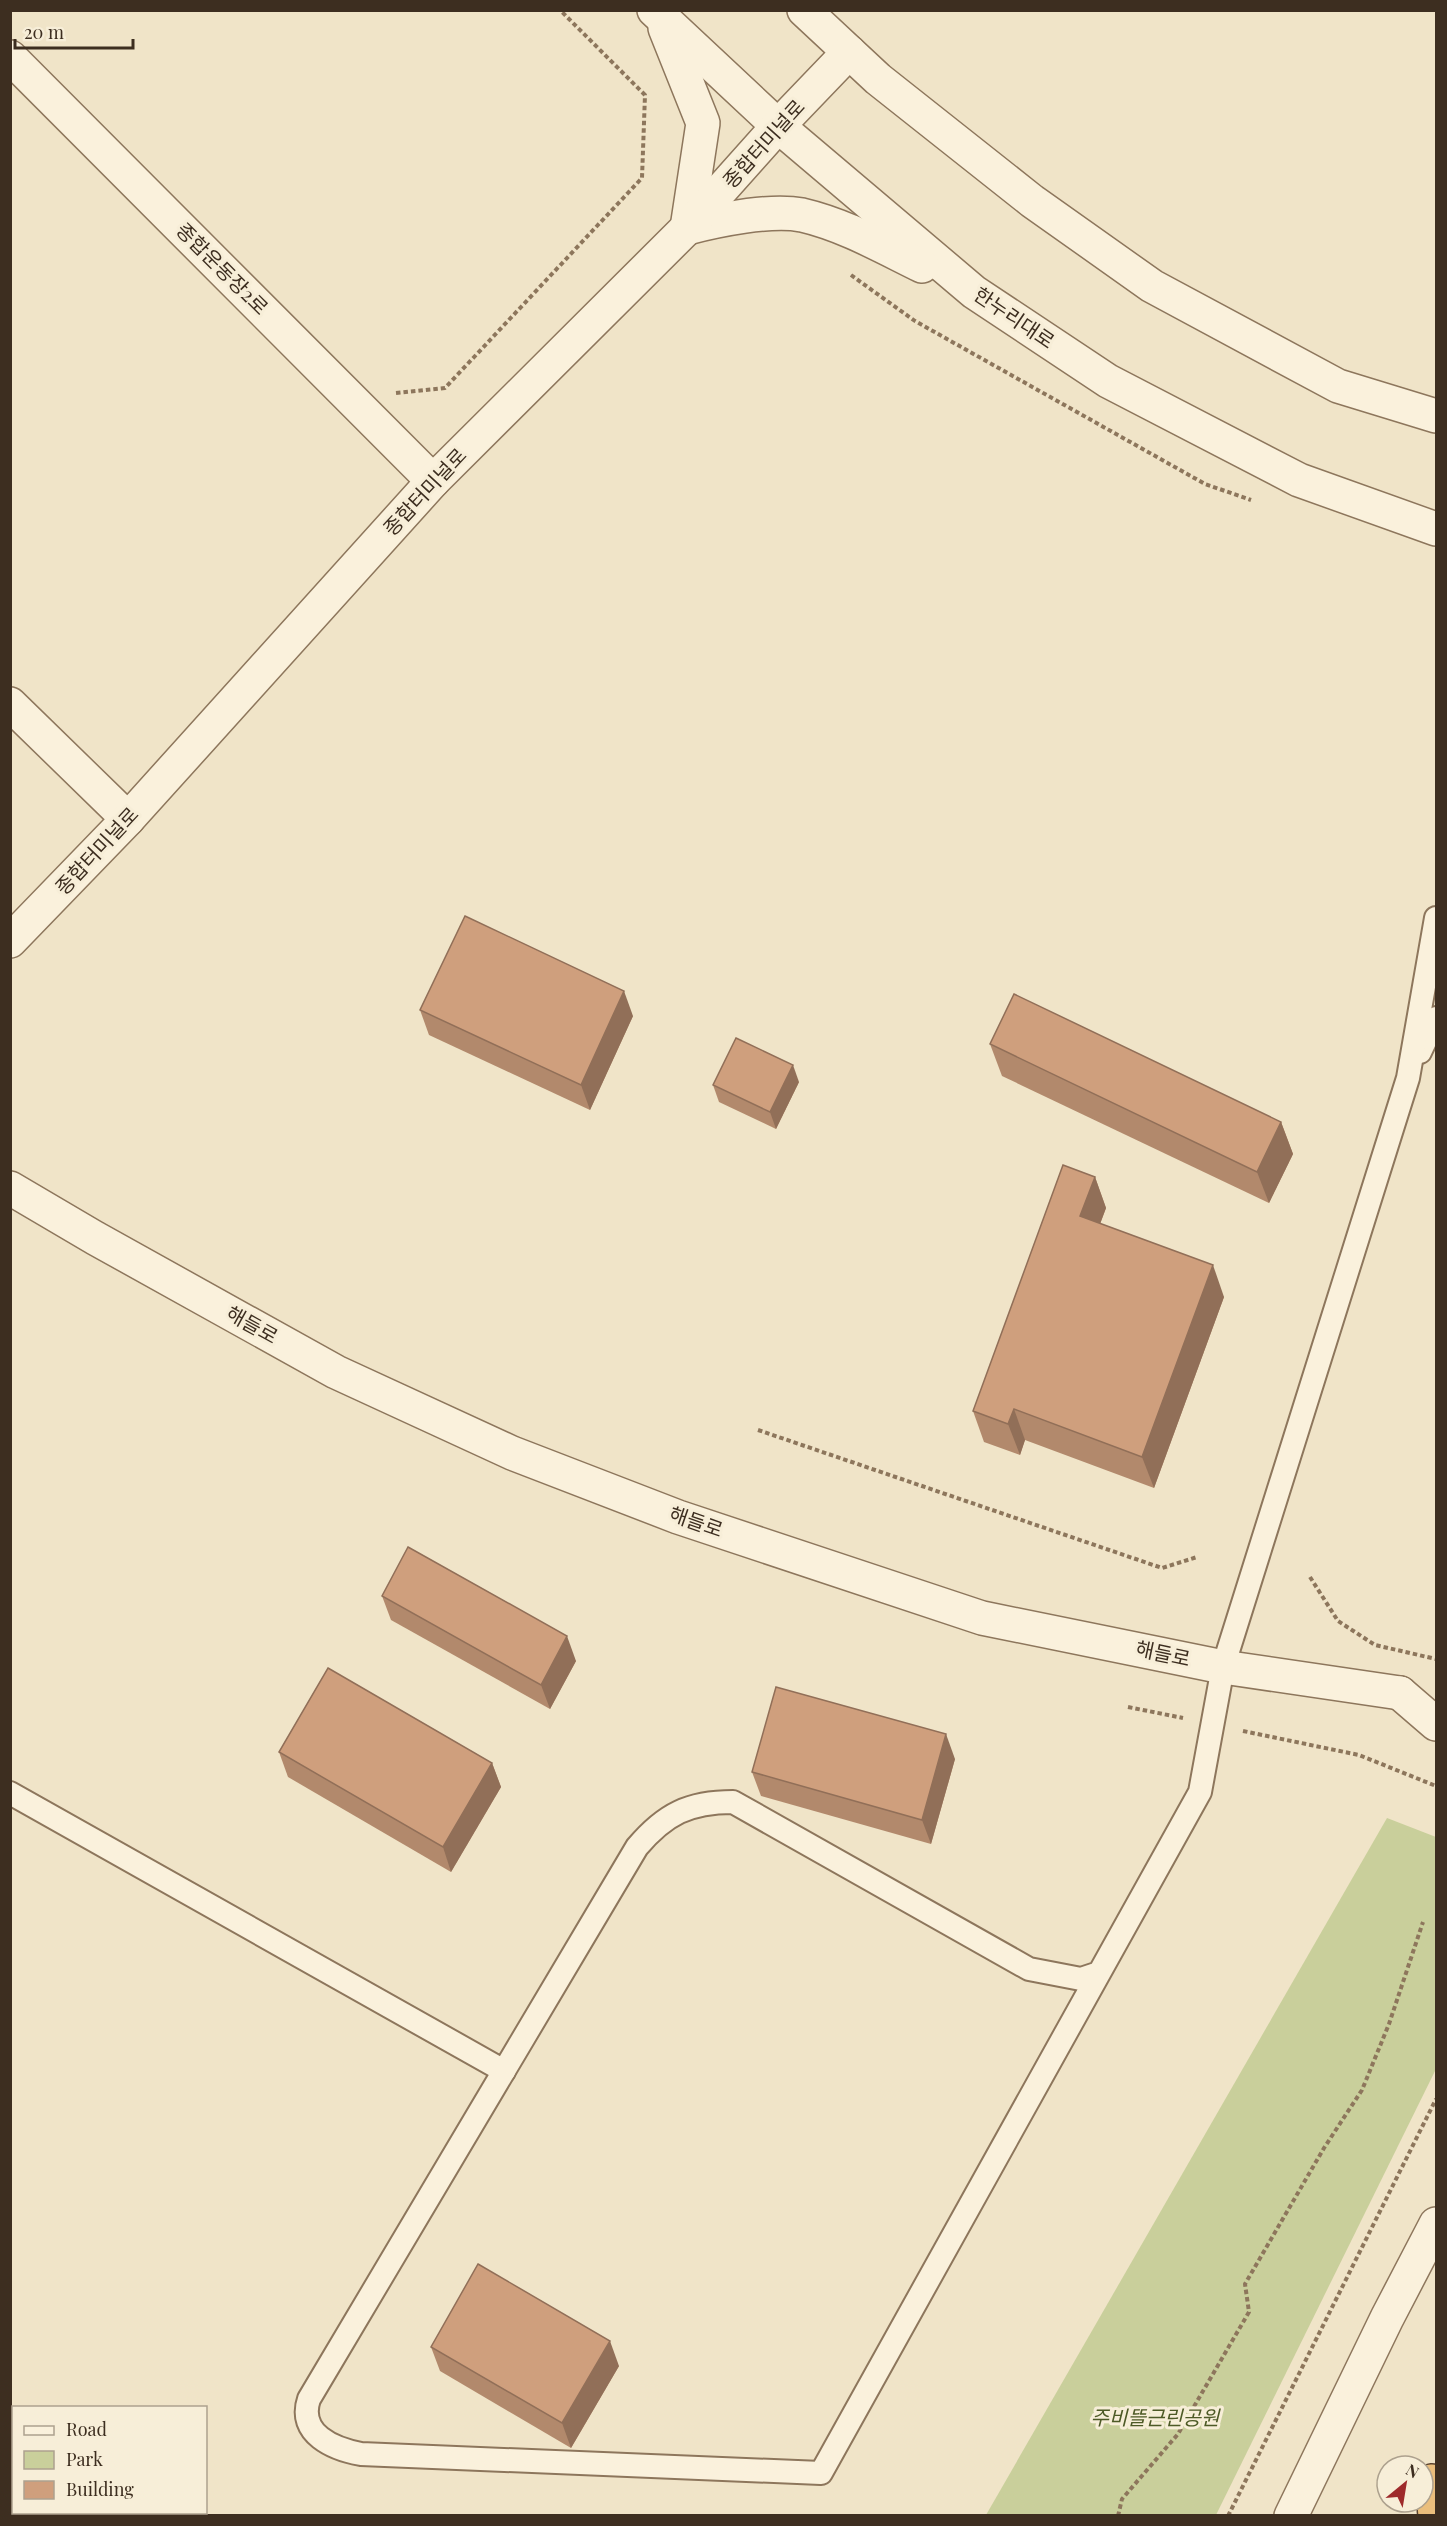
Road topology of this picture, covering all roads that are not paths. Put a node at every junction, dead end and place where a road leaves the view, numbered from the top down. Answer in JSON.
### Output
{"nodes":[{"id":1,"x":804,"y":10,"type":"edge"},
{"id":2,"x":657,"y":13,"type":"edge"},
{"id":3,"x":849,"y":52,"type":"junction"},
{"id":4,"x":10,"y":57,"type":"edge"},
{"id":5,"x":778,"y":126,"type":"junction"},
{"id":6,"x":687,"y":228,"type":"junction"},
{"id":7,"x":974,"y":292,"type":"junction"},
{"id":8,"x":1437,"y":416,"type":"edge"},
{"id":9,"x":433,"y":481,"type":"junction"},
{"id":10,"x":1437,"y":528,"type":"edge"},
{"id":11,"x":10,"y":704,"type":"edge"},
{"id":12,"x":128,"y":819,"type":"junction"},
{"id":13,"x":1437,"y":918,"type":"edge"},
{"id":14,"x":10,"y":941,"type":"edge"},
{"id":15,"x":1437,"y":1018,"type":"edge"},
{"id":16,"x":1408,"y":1078,"type":"junction"},
{"id":17,"x":10,"y":1188,"type":"edge"},
{"id":18,"x":1224,"y":1666,"type":"junction"},
{"id":19,"x":1400,"y":1693,"type":"junction"},
{"id":20,"x":1437,"y":1703,"type":"edge"},
{"id":21,"x":1437,"y":1724,"type":"edge"},
{"id":22,"x":10,"y":1793,"type":"edge"},
{"id":23,"x":1099,"y":1973,"type":"junction"},
{"id":24,"x":504,"y":2071,"type":"junction"},
{"id":25,"x":1437,"y":2224,"type":"edge"},
{"id":26,"x":1291,"y":2516,"type":"edge"}],
"edges":[{"from":1,"to":3,"type":"street"},
{"from":2,"to":5,"type":"street","name":"한누리대로"},
{"from":2,"to":6,"type":"street"},
{"from":3,"to":5,"type":"street","name":"종합터미널로"},
{"from":3,"to":8,"type":"street"},
{"from":4,"to":9,"type":"street","name":"종합운동장2로"},
{"from":5,"to":6,"type":"street","name":"종합터미널로"},
{"from":5,"to":7,"type":"street","name":"한누리대로"},
{"from":6,"to":7,"type":"street"},
{"from":6,"to":9,"type":"street","name":"종합터미널로"},
{"from":7,"to":10,"type":"street","name":"한누리대로"},
{"from":9,"to":12,"type":"street","name":"종합터미널로"},
{"from":11,"to":12,"type":"street"},
{"from":12,"to":14,"type":"street","name":"종합터미널로"},
{"from":13,"to":16,"type":"lane"},
{"from":15,"to":16,"type":"lane"},
{"from":16,"to":18,"type":"lane"},
{"from":17,"to":18,"type":"street","name":"해들로"},
{"from":18,"to":19,"type":"street","name":"해들로"},
{"from":18,"to":23,"type":"lane"},
{"from":19,"to":20,"type":"street","name":"해들로"},
{"from":19,"to":21,"type":"street"},
{"from":22,"to":24,"type":"lane"},
{"from":23,"to":24,"type":"lane"},
{"from":23,"to":24,"type":"lane"},
{"from":25,"to":26,"type":"street"}]}
